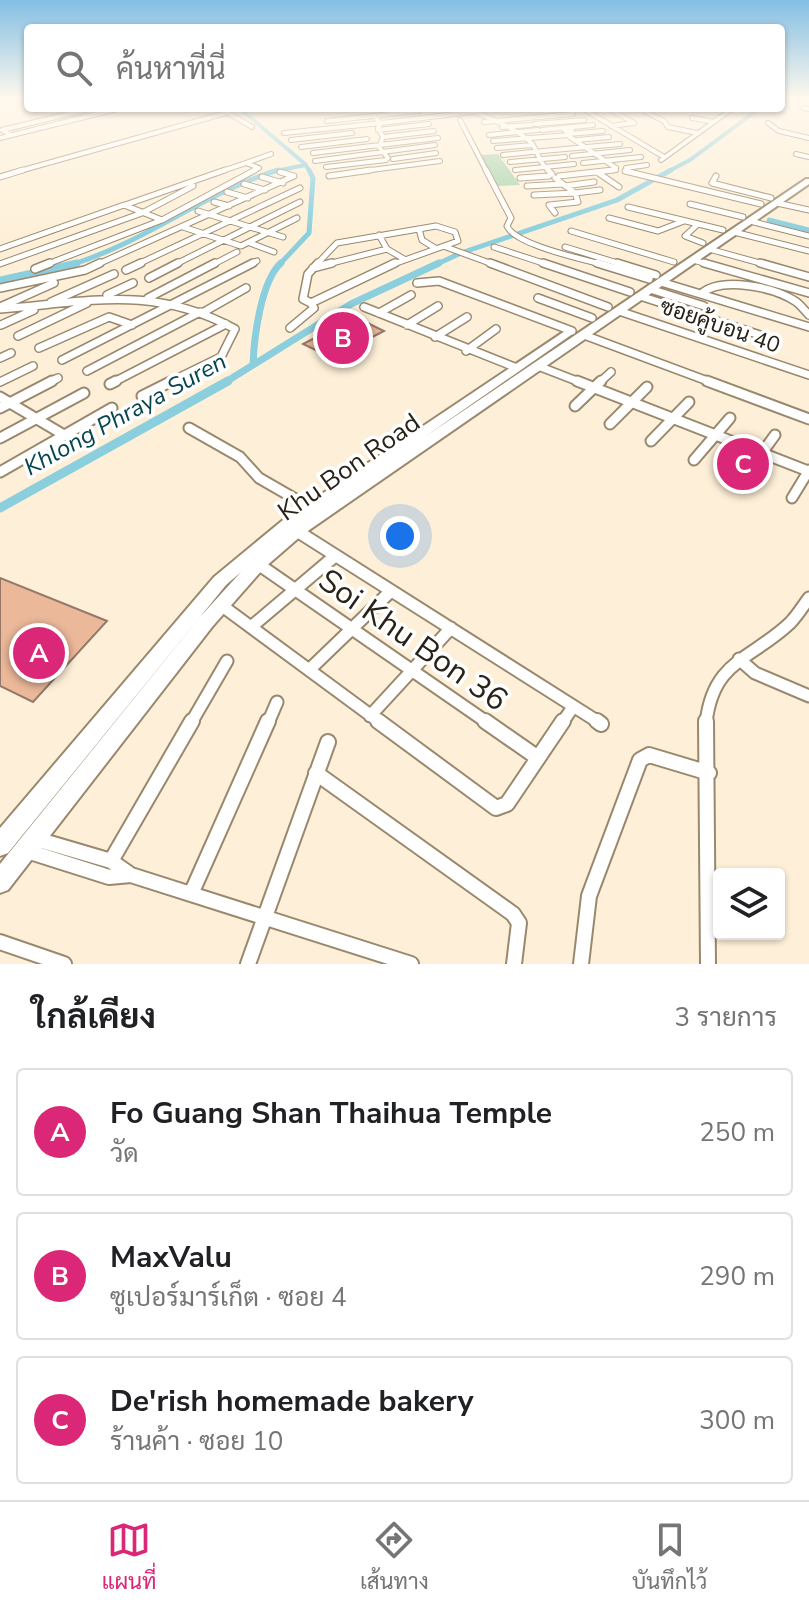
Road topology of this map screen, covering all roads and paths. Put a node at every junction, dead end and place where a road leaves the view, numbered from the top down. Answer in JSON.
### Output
{"nodes":[{"id":1,"x":120,"y":143,"type":"edge"},
{"id":2,"x":334,"y":143,"type":"edge"},
{"id":3,"x":370,"y":143,"type":"edge"},
{"id":4,"x":381,"y":143,"type":"edge"},
{"id":5,"x":472,"y":143,"type":"edge"},
{"id":6,"x":529,"y":143,"type":"edge"},
{"id":7,"x":580,"y":143,"type":"edge"},
{"id":8,"x":637,"y":143,"type":"edge"},
{"id":9,"x":683,"y":143,"type":"edge"},
{"id":10,"x":620,"y":144,"type":"dead end"},
{"id":11,"x":435,"y":145,"type":"dead end"},
{"id":12,"x":533,"y":145,"type":"junction"},
{"id":13,"x":642,"y":146,"type":"junction"},
{"id":14,"x":301,"y":147,"type":"dead end"},
{"id":15,"x":585,"y":147,"type":"junction"},
{"id":16,"x":497,"y":148,"type":"dead end"},
{"id":17,"x":630,"y":150,"type":"dead end"},
{"id":18,"x":672,"y":151,"type":"junction"},
{"id":19,"x":381,"y":152,"type":"junction"},
{"id":20,"x":532,"y":152,"type":"junction"},
{"id":21,"x":313,"y":153,"type":"dead end"},
{"id":22,"x":436,"y":153,"type":"dead end"},
{"id":23,"x":271,"y":154,"type":"dead end"},
{"id":24,"x":595,"y":154,"type":"junction"},
{"id":25,"x":796,"y":154,"type":"dead end"},
{"id":26,"x":503,"y":155,"type":"dead end"},
{"id":27,"x":641,"y":157,"type":"dead end"},
{"id":28,"x":809,"y":157,"type":"edge"},
{"id":29,"x":390,"y":159,"type":"junction"},
{"id":30,"x":536,"y":159,"type":"junction"},
{"id":31,"x":315,"y":161,"type":"dead end"},
{"id":32,"x":440,"y":161,"type":"dead end"},
{"id":33,"x":605,"y":161,"type":"junction"},
{"id":34,"x":510,"y":162,"type":"dead end"},
{"id":35,"x":246,"y":163,"type":"junction"},
{"id":36,"x":583,"y":163,"type":"dead end"},
{"id":37,"x":574,"y":164,"type":"dead end"},
{"id":38,"x":647,"y":165,"type":"dead end"},
{"id":39,"x":397,"y":166,"type":"junction"},
{"id":40,"x":326,"y":167,"type":"dead end"},
{"id":41,"x":544,"y":167,"type":"junction"},
{"id":42,"x":620,"y":169,"type":"junction"},
{"id":43,"x":515,"y":170,"type":"dead end"},
{"id":44,"x":280,"y":172,"type":"dead end"},
{"id":45,"x":597,"y":172,"type":"junction"},
{"id":46,"x":329,"y":176,"type":"dead end"},
{"id":47,"x":554,"y":176,"type":"junction"},
{"id":48,"x":716,"y":176,"type":"dead end"},
{"id":49,"x":0,"y":177,"type":"edge"},
{"id":50,"x":262,"y":177,"type":"dead end"},
{"id":51,"x":520,"y":178,"type":"dead end"},
{"id":52,"x":199,"y":180,"type":"junction"},
{"id":53,"x":626,"y":180,"type":"dead end"},
{"id":54,"x":594,"y":182,"type":"dead end"},
{"id":55,"x":611,"y":182,"type":"junction"},
{"id":56,"x":807,"y":182,"type":"edge"},
{"id":57,"x":283,"y":183,"type":"junction"},
{"id":58,"x":244,"y":184,"type":"dead end"},
{"id":59,"x":661,"y":184,"type":"dead end"},
{"id":60,"x":564,"y":185,"type":"junction"},
{"id":61,"x":275,"y":186,"type":"junction"},
{"id":62,"x":527,"y":186,"type":"dead end"},
{"id":63,"x":619,"y":187,"type":"dead end"},
{"id":64,"x":265,"y":190,"type":"junction"},
{"id":65,"x":600,"y":190,"type":"dead end"},
{"id":66,"x":227,"y":192,"type":"dead end"},
{"id":67,"x":575,"y":193,"type":"junction"},
{"id":68,"x":534,"y":195,"type":"dead end"},
{"id":69,"x":251,"y":197,"type":"junction"},
{"id":70,"x":274,"y":200,"type":"junction"},
{"id":71,"x":214,"y":202,"type":"dead end"},
{"id":72,"x":690,"y":204,"type":"dead end"},
{"id":73,"x":124,"y":205,"type":"junction"},
{"id":74,"x":231,"y":206,"type":"junction"},
{"id":75,"x":628,"y":207,"type":"dead end"},
{"id":76,"x":762,"y":208,"type":"junction"},
{"id":77,"x":809,"y":209,"type":"edge"},
{"id":78,"x":198,"y":211,"type":"dead end"},
{"id":79,"x":252,"y":211,"type":"junction"},
{"id":80,"x":142,"y":213,"type":"junction"},
{"id":81,"x":555,"y":213,"type":"dead end"},
{"id":82,"x":210,"y":215,"type":"junction"},
{"id":83,"x":272,"y":216,"type":"junction"},
{"id":84,"x":609,"y":218,"type":"dead end"},
{"id":85,"x":162,"y":220,"type":"junction"},
{"id":86,"x":230,"y":221,"type":"junction"},
{"id":87,"x":684,"y":221,"type":"junction"},
{"id":88,"x":185,"y":224,"type":"junction"},
{"id":89,"x":698,"y":224,"type":"junction"},
{"id":90,"x":250,"y":227,"type":"junction"},
{"id":91,"x":419,"y":229,"type":"junction"},
{"id":92,"x":571,"y":231,"type":"dead end"},
{"id":93,"x":729,"y":231,"type":"junction"},
{"id":94,"x":269,"y":232,"type":"junction"},
{"id":95,"x":43,"y":234,"type":"junction"},
{"id":96,"x":204,"y":234,"type":"junction"},
{"id":97,"x":809,"y":234,"type":"edge"},
{"id":98,"x":379,"y":235,"type":"junction"},
{"id":99,"x":283,"y":237,"type":"dead end"},
{"id":100,"x":224,"y":240,"type":"junction"},
{"id":101,"x":60,"y":243,"type":"junction"},
{"id":102,"x":250,"y":243,"type":"junction"},
{"id":103,"x":706,"y":246,"type":"junction"},
{"id":104,"x":446,"y":247,"type":"junction"},
{"id":105,"x":494,"y":247,"type":"dead end"},
{"id":106,"x":565,"y":247,"type":"dead end"},
{"id":107,"x":435,"y":248,"type":"junction"},
{"id":108,"x":0,"y":249,"type":"edge"},
{"id":109,"x":387,"y":249,"type":"junction"},
{"id":110,"x":809,"y":251,"type":"edge"},
{"id":111,"x":79,"y":252,"type":"junction"},
{"id":112,"x":237,"y":252,"type":"dead end"},
{"id":113,"x":274,"y":252,"type":"dead end"},
{"id":114,"x":404,"y":259,"type":"junction"},
{"id":115,"x":693,"y":260,"type":"junction"},
{"id":116,"x":257,"y":261,"type":"dead end"},
{"id":117,"x":674,"y":262,"type":"junction"},
{"id":118,"x":0,"y":264,"type":"edge"},
{"id":119,"x":313,"y":268,"type":"junction"},
{"id":120,"x":35,"y":269,"type":"dead end"},
{"id":121,"x":126,"y":270,"type":"dead end"},
{"id":122,"x":114,"y":274,"type":"dead end"},
{"id":123,"x":809,"y":277,"type":"edge"},
{"id":124,"x":149,"y":278,"type":"dead end"},
{"id":125,"x":54,"y":283,"type":"dead end"},
{"id":126,"x":133,"y":283,"type":"dead end"},
{"id":127,"x":417,"y":283,"type":"dead end"},
{"id":128,"x":648,"y":286,"type":"junction"},
{"id":129,"x":0,"y":288,"type":"edge"},
{"id":130,"x":246,"y":288,"type":"dead end"},
{"id":131,"x":809,"y":293,"type":"edge"},
{"id":132,"x":701,"y":294,"type":"junction"},
{"id":133,"x":411,"y":295,"type":"dead end"},
{"id":134,"x":147,"y":298,"type":"junction"},
{"id":135,"x":538,"y":298,"type":"dead end"},
{"id":136,"x":94,"y":300,"type":"junction"},
{"id":137,"x":311,"y":303,"type":"junction"},
{"id":138,"x":177,"y":304,"type":"junction"},
{"id":139,"x":524,"y":304,"type":"dead end"},
{"id":140,"x":45,"y":305,"type":"junction"},
{"id":141,"x":438,"y":306,"type":"dead end"},
{"id":142,"x":704,"y":306,"type":"dead end"},
{"id":143,"x":364,"y":307,"type":"dead end"},
{"id":144,"x":0,"y":308,"type":"edge"},
{"id":145,"x":514,"y":308,"type":"junction"},
{"id":146,"x":614,"y":309,"type":"junction"},
{"id":147,"x":201,"y":313,"type":"junction"},
{"id":148,"x":379,"y":313,"type":"junction"},
{"id":149,"x":809,"y":315,"type":"edge"},
{"id":150,"x":467,"y":317,"type":"dead end"},
{"id":151,"x":592,"y":318,"type":"junction"},
{"id":152,"x":226,"y":324,"type":"junction"},
{"id":153,"x":1,"y":325,"type":"edge"},
{"id":154,"x":132,"y":325,"type":"junction"},
{"id":155,"x":407,"y":325,"type":"junction"},
{"id":156,"x":809,"y":327,"type":"edge"},
{"id":157,"x":290,"y":328,"type":"dead end"},
{"id":158,"x":496,"y":329,"type":"dead end"},
{"id":159,"x":578,"y":333,"type":"junction"},
{"id":160,"x":18,"y":336,"type":"dead end"},
{"id":161,"x":435,"y":337,"type":"junction"},
{"id":162,"x":766,"y":337,"type":"dead end"},
{"id":163,"x":39,"y":348,"type":"dead end"},
{"id":164,"x":465,"y":350,"type":"junction"},
{"id":165,"x":11,"y":353,"type":"dead end"},
{"id":166,"x":0,"y":358,"type":"edge"},
{"id":167,"x":62,"y":360,"type":"dead end"},
{"id":168,"x":33,"y":366,"type":"dead end"},
{"id":169,"x":538,"y":366,"type":"junction"},
{"id":170,"x":514,"y":370,"type":"junction"},
{"id":171,"x":87,"y":371,"type":"dead end"},
{"id":172,"x":611,"y":372,"type":"dead end"},
{"id":173,"x":809,"y":375,"type":"edge"},
{"id":174,"x":58,"y":378,"type":"dead end"},
{"id":175,"x":1,"y":380,"type":"edge"},
{"id":176,"x":110,"y":384,"type":"dead end"},
{"id":177,"x":647,"y":387,"type":"dead end"},
{"id":178,"x":594,"y":388,"type":"junction"},
{"id":179,"x":84,"y":393,"type":"dead end"},
{"id":180,"x":142,"y":396,"type":"dead end"},
{"id":181,"x":0,"y":397,"type":"edge"},
{"id":182,"x":632,"y":402,"type":"junction"},
{"id":183,"x":689,"y":402,"type":"dead end"},
{"id":184,"x":9,"y":403,"type":"junction"},
{"id":185,"x":575,"y":406,"type":"dead end"},
{"id":186,"x":0,"y":408,"type":"edge"},
{"id":187,"x":112,"y":408,"type":"dead end"},
{"id":188,"x":672,"y":418,"type":"junction"},
{"id":189,"x":730,"y":418,"type":"dead end"},
{"id":190,"x":35,"y":419,"type":"junction"},
{"id":191,"x":809,"y":419,"type":"edge"},
{"id":192,"x":610,"y":424,"type":"dead end"},
{"id":193,"x":189,"y":428,"type":"dead end"},
{"id":194,"x":64,"y":435,"type":"junction"},
{"id":195,"x":714,"y":435,"type":"junction"},
{"id":196,"x":775,"y":435,"type":"dead end"},
{"id":197,"x":0,"y":438,"type":"edge"},
{"id":198,"x":651,"y":441,"type":"dead end"},
{"id":199,"x":761,"y":453,"type":"junction"},
{"id":200,"x":694,"y":460,"type":"dead end"},
{"id":201,"x":388,"y":461,"type":"junction"},
{"id":202,"x":808,"y":470,"type":"edge"},
{"id":203,"x":0,"y":472,"type":"edge"},
{"id":204,"x":743,"y":479,"type":"dead end"},
{"id":205,"x":792,"y":498,"type":"dead end"},
{"id":206,"x":311,"y":508,"type":"junction"},
{"id":207,"x":297,"y":531,"type":"junction"},
{"id":208,"x":335,"y":556,"type":"junction"},
{"id":209,"x":258,"y":564,"type":"junction"},
{"id":210,"x":295,"y":590,"type":"junction"},
{"id":211,"x":391,"y":591,"type":"junction"},
{"id":212,"x":809,"y":598,"type":"edge"},
{"id":213,"x":221,"y":605,"type":"junction"},
{"id":214,"x":251,"y":627,"type":"junction"},
{"id":215,"x":451,"y":628,"type":"junction"},
{"id":216,"x":352,"y":629,"type":"junction"},
{"id":217,"x":739,"y":659,"type":"junction"},
{"id":218,"x":227,"y":661,"type":"dead end"},
{"id":219,"x":309,"y":670,"type":"junction"},
{"id":220,"x":412,"y":670,"type":"junction"},
{"id":221,"x":809,"y":696,"type":"edge"},
{"id":222,"x":277,"y":702,"type":"dead end"},
{"id":223,"x":573,"y":707,"type":"junction"},
{"id":224,"x":370,"y":716,"type":"junction"},
{"id":225,"x":601,"y":724,"type":"dead end"},
{"id":226,"x":328,"y":742,"type":"dead end"},
{"id":227,"x":538,"y":758,"type":"junction"},
{"id":228,"x":316,"y":773,"type":"junction"},
{"id":229,"x":709,"y":773,"type":"junction"},
{"id":230,"x":0,"y":818,"type":"edge"},
{"id":231,"x":18,"y":822,"type":"junction"},
{"id":232,"x":30,"y":844,"type":"junction"},
{"id":233,"x":0,"y":845,"type":"edge"},
{"id":234,"x":111,"y":861,"type":"junction"},
{"id":235,"x":131,"y":875,"type":"junction"},
{"id":236,"x":0,"y":882,"type":"edge"},
{"id":237,"x":191,"y":894,"type":"junction"},
{"id":238,"x":265,"y":917,"type":"junction"},
{"id":239,"x":0,"y":942,"type":"edge"},
{"id":240,"x":64,"y":964,"type":"edge"},
{"id":241,"x":248,"y":964,"type":"edge"},
{"id":242,"x":411,"y":964,"type":"edge"},
{"id":243,"x":514,"y":964,"type":"edge"},
{"id":244,"x":581,"y":964,"type":"edge"},
{"id":245,"x":708,"y":964,"type":"edge"}],
"edges":[{"from":1,"to":49,"type":"street"},
{"from":2,"to":14,"type":"street"},
{"from":3,"to":21,"type":"street"},
{"from":4,"to":19,"type":"street"},
{"from":5,"to":128,"type":"street"},
{"from":6,"to":12,"type":"street"},
{"from":7,"to":15,"type":"street"},
{"from":8,"to":13,"type":"street"},
{"from":9,"to":18,"type":"street"},
{"from":10,"to":15,"type":"street"},
{"from":11,"to":19,"type":"street"},
{"from":12,"to":16,"type":"street"},
{"from":12,"to":20,"type":"street"},
{"from":13,"to":18,"type":"street"},
{"from":13,"to":18,"type":"street"},
{"from":15,"to":20,"type":"street"},
{"from":15,"to":24,"type":"street"},
{"from":17,"to":24,"type":"street"},
{"from":19,"to":29,"type":"street"},
{"from":19,"to":31,"type":"street"},
{"from":20,"to":26,"type":"street"},
{"from":20,"to":30,"type":"street"},
{"from":22,"to":29,"type":"street"},
{"from":23,"to":35,"type":"street"},
{"from":24,"to":30,"type":"street"},
{"from":24,"to":33,"type":"street"},
{"from":25,"to":28,"type":"street"},
{"from":27,"to":33,"type":"street"},
{"from":29,"to":39,"type":"street"},
{"from":29,"to":40,"type":"street"},
{"from":30,"to":34,"type":"street"},
{"from":30,"to":41,"type":"street"},
{"from":32,"to":39,"type":"street"},
{"from":33,"to":36,"type":"street"},
{"from":33,"to":42,"type":"street"},
{"from":35,"to":52,"type":"street"},
{"from":35,"to":85,"type":"street"},
{"from":37,"to":41,"type":"street"},
{"from":38,"to":42,"type":"street"},
{"from":39,"to":46,"type":"street"},
{"from":41,"to":43,"type":"street"},
{"from":41,"to":47,"type":"street"},
{"from":42,"to":45,"type":"street"},
{"from":42,"to":76,"type":"street"},
{"from":44,"to":57,"type":"street"},
{"from":45,"to":47,"type":"street"},
{"from":45,"to":55,"type":"street"},
{"from":47,"to":51,"type":"street"},
{"from":47,"to":60,"type":"street"},
{"from":48,"to":76,"type":"street"},
{"from":50,"to":57,"type":"street"},
{"from":52,"to":73,"type":"street"},
{"from":52,"to":80,"type":"street"},
{"from":53,"to":55,"type":"street"},
{"from":54,"to":60,"type":"street"},
{"from":55,"to":63,"type":"street"},
{"from":56,"to":76,"type":"main road","name":"Khu Bon Road"},
{"from":57,"to":61,"type":"street"},
{"from":58,"to":64,"type":"street"},
{"from":59,"to":76,"type":"street"},
{"from":60,"to":62,"type":"street"},
{"from":60,"to":67,"type":"street"},
{"from":61,"to":64,"type":"street"},
{"from":61,"to":70,"type":"street"},
{"from":64,"to":69,"type":"street"},
{"from":65,"to":67,"type":"street"},
{"from":66,"to":69,"type":"street"},
{"from":67,"to":68,"type":"street"},
{"from":67,"to":81,"type":"street"},
{"from":69,"to":70,"type":"street"},
{"from":69,"to":74,"type":"street"},
{"from":70,"to":79,"type":"street"},
{"from":70,"to":83,"type":"street"},
{"from":71,"to":74,"type":"street"},
{"from":72,"to":76,"type":"street"},
{"from":73,"to":80,"type":"street"},
{"from":73,"to":95,"type":"street"},
{"from":74,"to":79,"type":"street"},
{"from":74,"to":82,"type":"street"},
{"from":75,"to":87,"type":"street"},
{"from":76,"to":77,"type":"street"},
{"from":76,"to":93,"type":"main road","name":"Khu Bon Road"},
{"from":76,"to":97,"type":"street"},
{"from":78,"to":82,"type":"street"},
{"from":79,"to":83,"type":"street"},
{"from":79,"to":86,"type":"street"},
{"from":80,"to":85,"type":"street"},
{"from":80,"to":101,"type":"street"},
{"from":82,"to":86,"type":"street"},
{"from":82,"to":88,"type":"street"},
{"from":83,"to":90,"type":"street"},
{"from":83,"to":94,"type":"street"},
{"from":84,"to":87,"type":"street"},
{"from":85,"to":111,"type":"street"},
{"from":86,"to":90,"type":"street"},
{"from":86,"to":96,"type":"street"},
{"from":87,"to":89,"type":"street"},
{"from":88,"to":96,"type":"street"},
{"from":88,"to":129,"type":"street"},
{"from":89,"to":93,"type":"street"},
{"from":89,"to":103,"type":"street"},
{"from":90,"to":94,"type":"street"},
{"from":90,"to":100,"type":"street"},
{"from":91,"to":98,"type":"street"},
{"from":91,"to":104,"type":"street"},
{"from":91,"to":107,"type":"street"},
{"from":92,"to":117,"type":"street"},
{"from":93,"to":103,"type":"main road","name":"Khu Bon Road"},
{"from":93,"to":110,"type":"street"},
{"from":94,"to":99,"type":"street"},
{"from":94,"to":102,"type":"street"},
{"from":95,"to":101,"type":"street"},
{"from":95,"to":108,"type":"street"},
{"from":96,"to":100,"type":"street"},
{"from":96,"to":121,"type":"street"},
{"from":98,"to":109,"type":"street"},
{"from":98,"to":119,"type":"street"},
{"from":100,"to":102,"type":"street"},
{"from":100,"to":124,"type":"street"},
{"from":101,"to":111,"type":"street"},
{"from":101,"to":118,"type":"street"},
{"from":102,"to":113,"type":"street"},
{"from":103,"to":115,"type":"main road","name":"Khu Bon Road"},
{"from":103,"to":117,"type":"main road","name":"Khu Bon Road"},
{"from":103,"to":123,"type":"street"},
{"from":104,"to":107,"type":"street"},
{"from":104,"to":146,"type":"street","name":"ซอยคู้บอน 40"},
{"from":105,"to":128,"type":"street"},
{"from":106,"to":128,"type":"street"},
{"from":107,"to":114,"type":"street"},
{"from":109,"to":114,"type":"street"},
{"from":109,"to":119,"type":"street"},
{"from":111,"to":120,"type":"street"},
{"from":112,"to":134,"type":"street"},
{"from":114,"to":137,"type":"street"},
{"from":115,"to":128,"type":"main road","name":"Khu Bon Road"},
{"from":115,"to":131,"type":"street"},
{"from":116,"to":138,"type":"street"},
{"from":117,"to":128,"type":"main road","name":"Khu Bon Road"},
{"from":119,"to":137,"type":"street"},
{"from":122,"to":140,"type":"street"},
{"from":125,"to":144,"type":"street"},
{"from":126,"to":136,"type":"street"},
{"from":127,"to":145,"type":"street"},
{"from":128,"to":132,"type":"street"},
{"from":128,"to":142,"type":"street"},
{"from":128,"to":146,"type":"main road","name":"Khu Bon Road"},
{"from":128,"to":162,"type":"street"},
{"from":130,"to":147,"type":"street"},
{"from":132,"to":149,"type":"street"},
{"from":132,"to":156,"type":"street"},
{"from":133,"to":148,"type":"street"},
{"from":134,"to":136,"type":"street"},
{"from":134,"to":138,"type":"street"},
{"from":135,"to":151,"type":"street"},
{"from":136,"to":140,"type":"street"},
{"from":136,"to":160,"type":"street"},
{"from":137,"to":157,"type":"street"},
{"from":138,"to":147,"type":"street"},
{"from":138,"to":154,"type":"street"},
{"from":139,"to":145,"type":"street"},
{"from":140,"to":144,"type":"street"},
{"from":140,"to":153,"type":"street"},
{"from":141,"to":155,"type":"street"},
{"from":143,"to":148,"type":"street"},
{"from":145,"to":159,"type":"street"},
{"from":146,"to":151,"type":"main road","name":"Khu Bon Road"},
{"from":146,"to":159,"type":"main road","name":"Khu Bon Road"},
{"from":146,"to":173,"type":"street","name":"ซอยคู้บอน 40"},
{"from":147,"to":152,"type":"street"},
{"from":147,"to":171,"type":"street"},
{"from":148,"to":155,"type":"street"},
{"from":150,"to":161,"type":"street"},
{"from":151,"to":159,"type":"main road","name":"Khu Bon Road"},
{"from":152,"to":176,"type":"street"},
{"from":152,"to":180,"type":"street"},
{"from":154,"to":163,"type":"street"},
{"from":154,"to":167,"type":"street"},
{"from":155,"to":161,"type":"street"},
{"from":158,"to":164,"type":"street"},
{"from":159,"to":169,"type":"main road","name":"Khu Bon Road"},
{"from":159,"to":170,"type":"main road","name":"Khu Bon Road"},
{"from":159,"to":191,"type":"street"},
{"from":161,"to":164,"type":"street"},
{"from":164,"to":170,"type":"street"},
{"from":165,"to":166,"type":"street"},
{"from":168,"to":175,"type":"street"},
{"from":169,"to":178,"type":"street"},
{"from":169,"to":201,"type":"main road","name":"Khu Bon Road"},
{"from":170,"to":201,"type":"main road","name":"Khu Bon Road"},
{"from":172,"to":178,"type":"street"},
{"from":174,"to":184,"type":"street"},
{"from":177,"to":182,"type":"street"},
{"from":178,"to":182,"type":"street"},
{"from":178,"to":185,"type":"street"},
{"from":179,"to":190,"type":"street"},
{"from":181,"to":184,"type":"street"},
{"from":182,"to":188,"type":"street"},
{"from":182,"to":192,"type":"street"},
{"from":183,"to":188,"type":"street"},
{"from":184,"to":186,"type":"street"},
{"from":184,"to":190,"type":"street"},
{"from":187,"to":194,"type":"street"},
{"from":188,"to":195,"type":"street"},
{"from":188,"to":198,"type":"street"},
{"from":189,"to":195,"type":"street"},
{"from":190,"to":194,"type":"street"},
{"from":190,"to":197,"type":"street"},
{"from":193,"to":206,"type":"street"},
{"from":194,"to":203,"type":"street"},
{"from":195,"to":199,"type":"street"},
{"from":195,"to":200,"type":"street"},
{"from":196,"to":199,"type":"street"},
{"from":199,"to":202,"type":"street"},
{"from":199,"to":204,"type":"street"},
{"from":201,"to":206,"type":"main road","name":"Khu Bon Road"},
{"from":201,"to":207,"type":"main road","name":"Khu Bon Road"},
{"from":202,"to":205,"type":"street"},
{"from":206,"to":231,"type":"main road","name":"Khu Bon Road"},
{"from":207,"to":208,"type":"street"},
{"from":207,"to":209,"type":"main road","name":"Khu Bon Road"},
{"from":208,"to":210,"type":"street"},
{"from":208,"to":211,"type":"street"},
{"from":209,"to":210,"type":"street","name":"Soi Khu Bon 36"},
{"from":209,"to":213,"type":"main road","name":"Khu Bon Road"},
{"from":210,"to":214,"type":"street"},
{"from":210,"to":216,"type":"street","name":"Soi Khu Bon 36"},
{"from":211,"to":215,"type":"street"},
{"from":211,"to":216,"type":"street"},
{"from":212,"to":217,"type":"street"},
{"from":213,"to":214,"type":"street"},
{"from":213,"to":232,"type":"main road","name":"Khu Bon Road"},
{"from":214,"to":219,"type":"street"},
{"from":215,"to":220,"type":"street"},
{"from":215,"to":223,"type":"street"},
{"from":216,"to":219,"type":"street"},
{"from":216,"to":220,"type":"street","name":"Soi Khu Bon 36"},
{"from":217,"to":221,"type":"street"},
{"from":217,"to":229,"type":"street"},
{"from":218,"to":234,"type":"street"},
{"from":219,"to":224,"type":"street"},
{"from":220,"to":224,"type":"street"},
{"from":220,"to":227,"type":"street","name":"Soi Khu Bon 36"},
{"from":222,"to":237,"type":"street"},
{"from":223,"to":225,"type":"street"},
{"from":223,"to":227,"type":"street"},
{"from":224,"to":227,"type":"street"},
{"from":226,"to":228,"type":"street"},
{"from":228,"to":238,"type":"street"},
{"from":228,"to":243,"type":"street"},
{"from":229,"to":244,"type":"street"},
{"from":229,"to":245,"type":"street"},
{"from":230,"to":231,"type":"street"},
{"from":231,"to":233,"type":"main road","name":"Khu Bon Road"},
{"from":232,"to":234,"type":"street"},
{"from":232,"to":235,"type":"street"},
{"from":232,"to":236,"type":"main road","name":"Khu Bon Road"},
{"from":234,"to":235,"type":"street"},
{"from":235,"to":237,"type":"street"},
{"from":237,"to":238,"type":"street"},
{"from":238,"to":241,"type":"street"},
{"from":238,"to":242,"type":"street"},
{"from":239,"to":240,"type":"street"}]}
